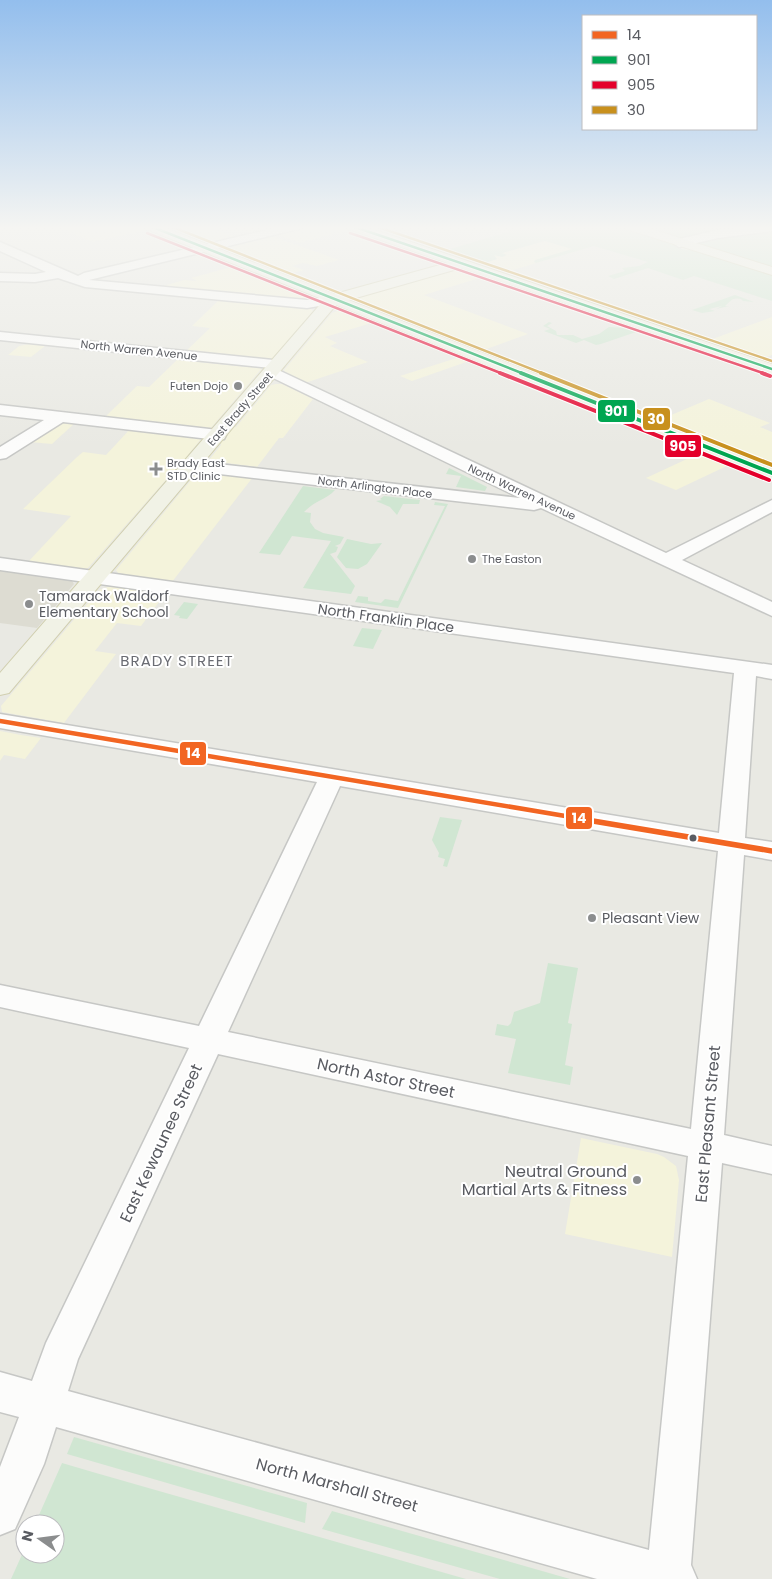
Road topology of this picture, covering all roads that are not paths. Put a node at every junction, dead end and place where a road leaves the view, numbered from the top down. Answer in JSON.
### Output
{"nodes":[{"id":1,"x":260,"y":300,"type":"edge"},
{"id":2,"x":332,"y":300,"type":"junction"},
{"id":3,"x":569,"y":300,"type":"edge"},
{"id":4,"x":3,"y":343,"type":"edge"},
{"id":5,"x":275,"y":368,"type":"junction"},
{"id":6,"x":772,"y":369,"type":"edge"},
{"id":7,"x":0,"y":410,"type":"edge"},
{"id":8,"x":60,"y":417,"type":"junction"},
{"id":9,"x":218,"y":435,"type":"junction"},
{"id":10,"x":0,"y":454,"type":"edge"},
{"id":11,"x":191,"y":466,"type":"junction"},
{"id":12,"x":772,"y":473,"type":"edge"},
{"id":13,"x":772,"y":505,"type":"edge"},
{"id":14,"x":558,"y":509,"type":"junction"},
{"id":15,"x":667,"y":560,"type":"junction"},
{"id":16,"x":0,"y":564,"type":"edge"},
{"id":17,"x":95,"y":577,"type":"junction"},
{"id":18,"x":772,"y":610,"type":"edge"},
{"id":19,"x":746,"y":668,"type":"junction"},
{"id":20,"x":772,"y":672,"type":"edge"},
{"id":21,"x":0,"y":688,"type":"edge"},
{"id":22,"x":0,"y":722,"type":"edge"},
{"id":23,"x":332,"y":777,"type":"junction"},
{"id":24,"x":731,"y":844,"type":"junction"},
{"id":25,"x":772,"y":851,"type":"edge"},
{"id":26,"x":0,"y":996,"type":"edge"},
{"id":27,"x":209,"y":1040,"type":"junction"},
{"id":28,"x":706,"y":1146,"type":"junction"},
{"id":29,"x":772,"y":1160,"type":"edge"},
{"id":30,"x":0,"y":1392,"type":"edge"},
{"id":31,"x":43,"y":1404,"type":"junction"},
{"id":32,"x":0,"y":1514,"type":"edge"},
{"id":33,"x":670,"y":1578,"type":"edge"}],
"edges":[{"from":1,"to":2,"type":"street"},
{"from":2,"to":5,"type":"main road","name":"East Brady Street"},
{"from":2,"to":12,"type":"main road"},
{"from":3,"to":6,"type":"main road"},
{"from":4,"to":5,"type":"street","name":"North Warren Avenue"},
{"from":5,"to":9,"type":"main road","name":"East Brady Street"},
{"from":5,"to":14,"type":"street","name":"North Warren Avenue"},
{"from":7,"to":8,"type":"street"},
{"from":8,"to":9,"type":"street"},
{"from":8,"to":10,"type":"street"},
{"from":9,"to":11,"type":"main road","name":"East Brady Street"},
{"from":11,"to":14,"type":"street","name":"North Arlington Place"},
{"from":11,"to":17,"type":"main road","name":"East Brady Street"},
{"from":13,"to":15,"type":"street"},
{"from":14,"to":15,"type":"street","name":"North Warren Avenue"},
{"from":15,"to":18,"type":"street","name":"North Warren Avenue"},
{"from":16,"to":17,"type":"street","name":"North Franklin Place"},
{"from":17,"to":19,"type":"street","name":"North Franklin Place"},
{"from":17,"to":21,"type":"main road","name":"East Brady Street"},
{"from":19,"to":20,"type":"street","name":"North Franklin Place"},
{"from":19,"to":24,"type":"street","name":"East Pleasant Street"},
{"from":22,"to":23,"type":"street"},
{"from":23,"to":24,"type":"street"},
{"from":23,"to":27,"type":"street","name":"East Kewaunee Street"},
{"from":24,"to":25,"type":"street"},
{"from":24,"to":28,"type":"street","name":"East Pleasant Street"},
{"from":26,"to":27,"type":"street","name":"North Astor Street"},
{"from":27,"to":28,"type":"street","name":"North Astor Street"},
{"from":27,"to":31,"type":"street","name":"East Kewaunee Street"},
{"from":28,"to":29,"type":"street","name":"North Astor Street"},
{"from":28,"to":33,"type":"street","name":"East Pleasant Street"},
{"from":30,"to":31,"type":"street","name":"North Marshall Street"},
{"from":31,"to":32,"type":"street","name":"East Kewaunee Street"},
{"from":31,"to":33,"type":"street","name":"North Marshall Street"}]}
